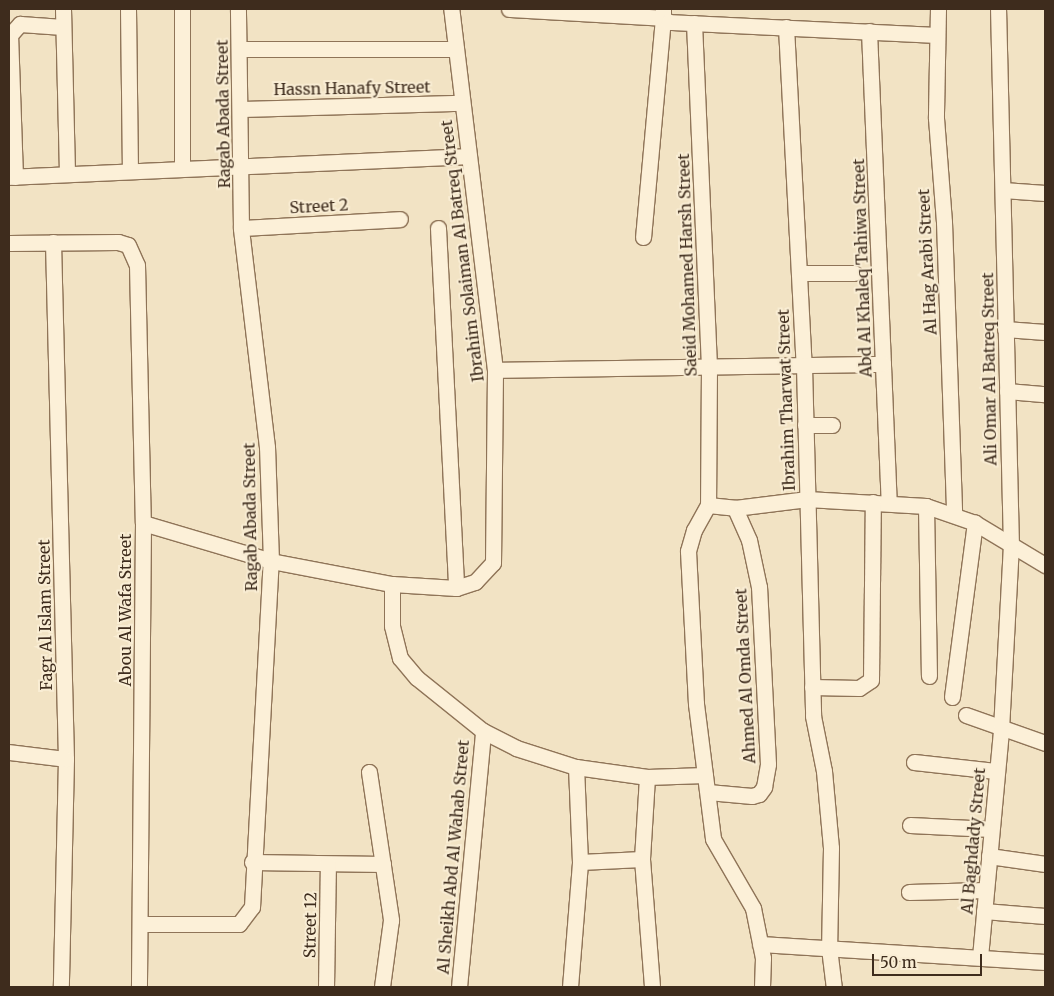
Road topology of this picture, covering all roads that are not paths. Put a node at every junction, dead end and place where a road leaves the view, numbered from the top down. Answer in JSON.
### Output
{"nodes":[{"id":1,"x":63,"y":9,"type":"edge"},
{"id":2,"x":128,"y":9,"type":"edge"},
{"id":3,"x":182,"y":9,"type":"edge"},
{"id":4,"x":238,"y":9,"type":"edge"},
{"id":5,"x":451,"y":9,"type":"edge"},
{"id":6,"x":508,"y":9,"type":"edge"},
{"id":7,"x":938,"y":9,"type":"edge"},
{"id":8,"x":998,"y":9,"type":"edge"},
{"id":9,"x":663,"y":13,"type":"edge"},
{"id":10,"x":694,"y":23,"type":"junction"},
{"id":11,"x":63,"y":27,"type":"junction"},
{"id":12,"x":786,"y":27,"type":"junction"},
{"id":13,"x":869,"y":32,"type":"junction"},
{"id":14,"x":935,"y":35,"type":"junction"},
{"id":15,"x":240,"y":49,"type":"junction"},
{"id":16,"x":456,"y":49,"type":"junction"},
{"id":17,"x":462,"y":103,"type":"junction"},
{"id":18,"x":242,"y":109,"type":"junction"},
{"id":19,"x":469,"y":156,"type":"junction"},
{"id":20,"x":241,"y":164,"type":"junction"},
{"id":21,"x":182,"y":168,"type":"junction"},
{"id":22,"x":130,"y":170,"type":"junction"},
{"id":23,"x":67,"y":174,"type":"junction"},
{"id":24,"x":12,"y":177,"type":"edge"},
{"id":25,"x":1003,"y":190,"type":"junction"},
{"id":26,"x":1045,"y":193,"type":"edge"},
{"id":27,"x":400,"y":219,"type":"dead end"},
{"id":28,"x":241,"y":228,"type":"junction"},
{"id":29,"x":438,"y":228,"type":"dead end"},
{"id":30,"x":643,"y":237,"type":"dead end"},
{"id":31,"x":53,"y":242,"type":"junction"},
{"id":32,"x":9,"y":243,"type":"edge"},
{"id":33,"x":799,"y":273,"type":"junction"},
{"id":34,"x":854,"y":274,"type":"dead end"},
{"id":35,"x":1005,"y":329,"type":"junction"},
{"id":36,"x":1045,"y":332,"type":"edge"},
{"id":37,"x":883,"y":364,"type":"junction"},
{"id":38,"x":804,"y":366,"type":"junction"},
{"id":39,"x":709,"y":367,"type":"junction"},
{"id":40,"x":495,"y":370,"type":"junction"},
{"id":41,"x":1007,"y":391,"type":"junction"},
{"id":42,"x":1045,"y":394,"type":"edge"},
{"id":43,"x":805,"y":424,"type":"junction"},
{"id":44,"x":832,"y":425,"type":"dead end"},
{"id":45,"x":807,"y":499,"type":"junction"},
{"id":46,"x":872,"y":502,"type":"junction"},
{"id":47,"x":889,"y":503,"type":"junction"},
{"id":48,"x":708,"y":506,"type":"junction"},
{"id":49,"x":926,"y":506,"type":"junction"},
{"id":50,"x":735,"y":508,"type":"junction"},
{"id":51,"x":954,"y":513,"type":"junction"},
{"id":52,"x":143,"y":523,"type":"junction"},
{"id":53,"x":975,"y":523,"type":"junction"},
{"id":54,"x":1011,"y":547,"type":"junction"},
{"id":55,"x":271,"y":561,"type":"junction"},
{"id":56,"x":1045,"y":565,"type":"edge"},
{"id":57,"x":392,"y":584,"type":"junction"},
{"id":58,"x":456,"y":588,"type":"junction"},
{"id":59,"x":929,"y":676,"type":"dead end"},
{"id":60,"x":812,"y":687,"type":"junction"},
{"id":61,"x":952,"y":697,"type":"dead end"},
{"id":62,"x":966,"y":715,"type":"dead end"},
{"id":63,"x":1000,"y":729,"type":"junction"},
{"id":64,"x":483,"y":731,"type":"junction"},
{"id":65,"x":1045,"y":743,"type":"edge"},
{"id":66,"x":9,"y":752,"type":"edge"},
{"id":67,"x":66,"y":759,"type":"junction"},
{"id":68,"x":914,"y":762,"type":"dead end"},
{"id":69,"x":576,"y":767,"type":"junction"},
{"id":70,"x":996,"y":771,"type":"junction"},
{"id":71,"x":369,"y":772,"type":"dead end"},
{"id":72,"x":705,"y":775,"type":"junction"},
{"id":73,"x":647,"y":777,"type":"junction"},
{"id":74,"x":708,"y":792,"type":"junction"},
{"id":75,"x":910,"y":825,"type":"dead end"},
{"id":76,"x":991,"y":829,"type":"junction"},
{"id":77,"x":989,"y":856,"type":"junction"},
{"id":78,"x":642,"y":859,"type":"junction"},
{"id":79,"x":252,"y":862,"type":"junction"},
{"id":80,"x":580,"y":862,"type":"junction"},
{"id":81,"x":328,"y":864,"type":"junction"},
{"id":82,"x":383,"y":864,"type":"junction"},
{"id":83,"x":1045,"y":864,"type":"edge"},
{"id":84,"x":986,"y":890,"type":"junction"},
{"id":85,"x":909,"y":892,"type":"dead end"},
{"id":86,"x":984,"y":911,"type":"junction"},
{"id":87,"x":1045,"y":916,"type":"edge"},
{"id":88,"x":142,"y":924,"type":"junction"},
{"id":89,"x":760,"y":944,"type":"junction"},
{"id":90,"x":829,"y":948,"type":"junction"},
{"id":91,"x":980,"y":957,"type":"junction"},
{"id":92,"x":1045,"y":962,"type":"edge"},
{"id":93,"x":61,"y":987,"type":"edge"},
{"id":94,"x":139,"y":987,"type":"edge"},
{"id":95,"x":326,"y":987,"type":"edge"},
{"id":96,"x":382,"y":987,"type":"edge"},
{"id":97,"x":458,"y":987,"type":"edge"},
{"id":98,"x":570,"y":987,"type":"edge"},
{"id":99,"x":652,"y":987,"type":"edge"},
{"id":100,"x":762,"y":987,"type":"edge"},
{"id":101,"x":834,"y":987,"type":"edge"}],
"edges":[{"from":1,"to":11,"type":"street"},
{"from":2,"to":22,"type":"street"},
{"from":3,"to":21,"type":"street"},
{"from":4,"to":15,"type":"street","name":"Ragab Abada Street"},
{"from":5,"to":16,"type":"street","name":"Ibrahim Solaiman Al Batreq Street"},
{"from":6,"to":9,"type":"street"},
{"from":7,"to":14,"type":"street","name":"Al Hag Arabi Street"},
{"from":8,"to":25,"type":"street","name":"Ali Omar Al Batreq Street"},
{"from":9,"to":10,"type":"street"},
{"from":9,"to":30,"type":"street"},
{"from":10,"to":12,"type":"street"},
{"from":10,"to":39,"type":"street","name":"Saeid Mohamed Harsh Street"},
{"from":11,"to":23,"type":"street"},
{"from":11,"to":24,"type":"street"},
{"from":12,"to":13,"type":"street"},
{"from":12,"to":33,"type":"street","name":"Ibrahim Tharwat Street"},
{"from":13,"to":14,"type":"street"},
{"from":13,"to":37,"type":"street","name":"Abd Al Khaleq Tahiwa Street"},
{"from":14,"to":51,"type":"street","name":"Al Hag Arabi Street"},
{"from":15,"to":16,"type":"street"},
{"from":15,"to":18,"type":"street","name":"Ragab Abada Street"},
{"from":16,"to":17,"type":"street","name":"Ibrahim Solaiman Al Batreq Street"},
{"from":17,"to":18,"type":"street","name":"Hassn Hanafy Street"},
{"from":17,"to":19,"type":"street","name":"Ibrahim Solaiman Al Batreq Street"},
{"from":18,"to":20,"type":"street","name":"Ragab Abada Street"},
{"from":19,"to":20,"type":"street"},
{"from":19,"to":40,"type":"street","name":"Ibrahim Solaiman Al Batreq Street"},
{"from":20,"to":21,"type":"street"},
{"from":20,"to":28,"type":"street","name":"Ragab Abada Street"},
{"from":21,"to":22,"type":"street"},
{"from":22,"to":23,"type":"street"},
{"from":23,"to":24,"type":"street"},
{"from":25,"to":26,"type":"street"},
{"from":25,"to":35,"type":"street","name":"Ali Omar Al Batreq Street"},
{"from":27,"to":28,"type":"street","name":"Street 2"},
{"from":28,"to":55,"type":"street","name":"Ragab Abada Street"},
{"from":29,"to":58,"type":"street"},
{"from":31,"to":32,"type":"street"},
{"from":31,"to":52,"type":"street","name":"Abou Al Wafa Street"},
{"from":31,"to":67,"type":"street","name":"Fagr Al Islam Street"},
{"from":33,"to":34,"type":"street"},
{"from":33,"to":38,"type":"street","name":"Ibrahim Tharwat Street"},
{"from":35,"to":36,"type":"street"},
{"from":35,"to":41,"type":"street","name":"Ali Omar Al Batreq Street"},
{"from":37,"to":38,"type":"street"},
{"from":37,"to":47,"type":"street","name":"Abd Al Khaleq Tahiwa Street"},
{"from":38,"to":39,"type":"street"},
{"from":38,"to":43,"type":"street","name":"Ibrahim Tharwat Street"},
{"from":39,"to":40,"type":"street"},
{"from":39,"to":48,"type":"street","name":"Saeid Mohamed Harsh Street"},
{"from":40,"to":58,"type":"street","name":"Ibrahim Solaiman Al Batreq Street"},
{"from":41,"to":42,"type":"street"},
{"from":41,"to":54,"type":"street","name":"Ali Omar Al Batreq Street"},
{"from":43,"to":44,"type":"street"},
{"from":43,"to":45,"type":"street","name":"Ibrahim Tharwat Street"},
{"from":45,"to":46,"type":"street"},
{"from":45,"to":50,"type":"street"},
{"from":45,"to":60,"type":"street","name":"Ibrahim Tharwat Street"},
{"from":46,"to":47,"type":"street"},
{"from":46,"to":60,"type":"street"},
{"from":47,"to":49,"type":"street"},
{"from":48,"to":50,"type":"street"},
{"from":48,"to":72,"type":"street"},
{"from":49,"to":51,"type":"street"},
{"from":49,"to":59,"type":"street"},
{"from":50,"to":74,"type":"street","name":"Ahmed Al Omda Street"},
{"from":51,"to":53,"type":"street"},
{"from":52,"to":55,"type":"street"},
{"from":52,"to":88,"type":"street","name":"Abou Al Wafa Street"},
{"from":53,"to":54,"type":"street"},
{"from":53,"to":61,"type":"street"},
{"from":54,"to":56,"type":"street"},
{"from":54,"to":63,"type":"street","name":"Ali Omar Al Batreq Street"},
{"from":55,"to":57,"type":"street"},
{"from":55,"to":79,"type":"street","name":"Ragab Abada Street"},
{"from":57,"to":58,"type":"street"},
{"from":57,"to":64,"type":"street"},
{"from":60,"to":90,"type":"street","name":"Ibrahim Tharwat Street"},
{"from":62,"to":63,"type":"street"},
{"from":63,"to":65,"type":"street"},
{"from":63,"to":70,"type":"street","name":"Al Baghdady Street"},
{"from":64,"to":69,"type":"street"},
{"from":64,"to":97,"type":"street","name":"Al Sheikh Abd Al Wahab Street"},
{"from":66,"to":67,"type":"street"},
{"from":67,"to":93,"type":"street","name":"Fagr Al Islam Street"},
{"from":68,"to":70,"type":"street"},
{"from":69,"to":73,"type":"street"},
{"from":69,"to":80,"type":"street"},
{"from":70,"to":76,"type":"street","name":"Al Baghdady Street"},
{"from":71,"to":82,"type":"street"},
{"from":72,"to":73,"type":"street"},
{"from":72,"to":74,"type":"street"},
{"from":73,"to":78,"type":"street"},
{"from":74,"to":89,"type":"street"},
{"from":75,"to":76,"type":"street"},
{"from":76,"to":77,"type":"street","name":"Al Baghdady Street"},
{"from":77,"to":83,"type":"street"},
{"from":77,"to":84,"type":"street","name":"Al Baghdady Street"},
{"from":78,"to":80,"type":"street"},
{"from":78,"to":99,"type":"street"},
{"from":79,"to":81,"type":"street"},
{"from":79,"to":88,"type":"street","name":"Ragab Abada Street"},
{"from":80,"to":98,"type":"street"},
{"from":81,"to":82,"type":"street"},
{"from":81,"to":95,"type":"street","name":"Street 12"},
{"from":82,"to":96,"type":"street"},
{"from":84,"to":85,"type":"street"},
{"from":84,"to":86,"type":"street","name":"Al Baghdady Street"},
{"from":86,"to":87,"type":"street"},
{"from":86,"to":91,"type":"street","name":"Al Baghdady Street"},
{"from":88,"to":94,"type":"street","name":"Abou Al Wafa Street"},
{"from":89,"to":90,"type":"street"},
{"from":89,"to":100,"type":"street"},
{"from":90,"to":91,"type":"street"},
{"from":90,"to":101,"type":"street","name":"Ibrahim Tharwat Street"},
{"from":91,"to":92,"type":"street"}]}
